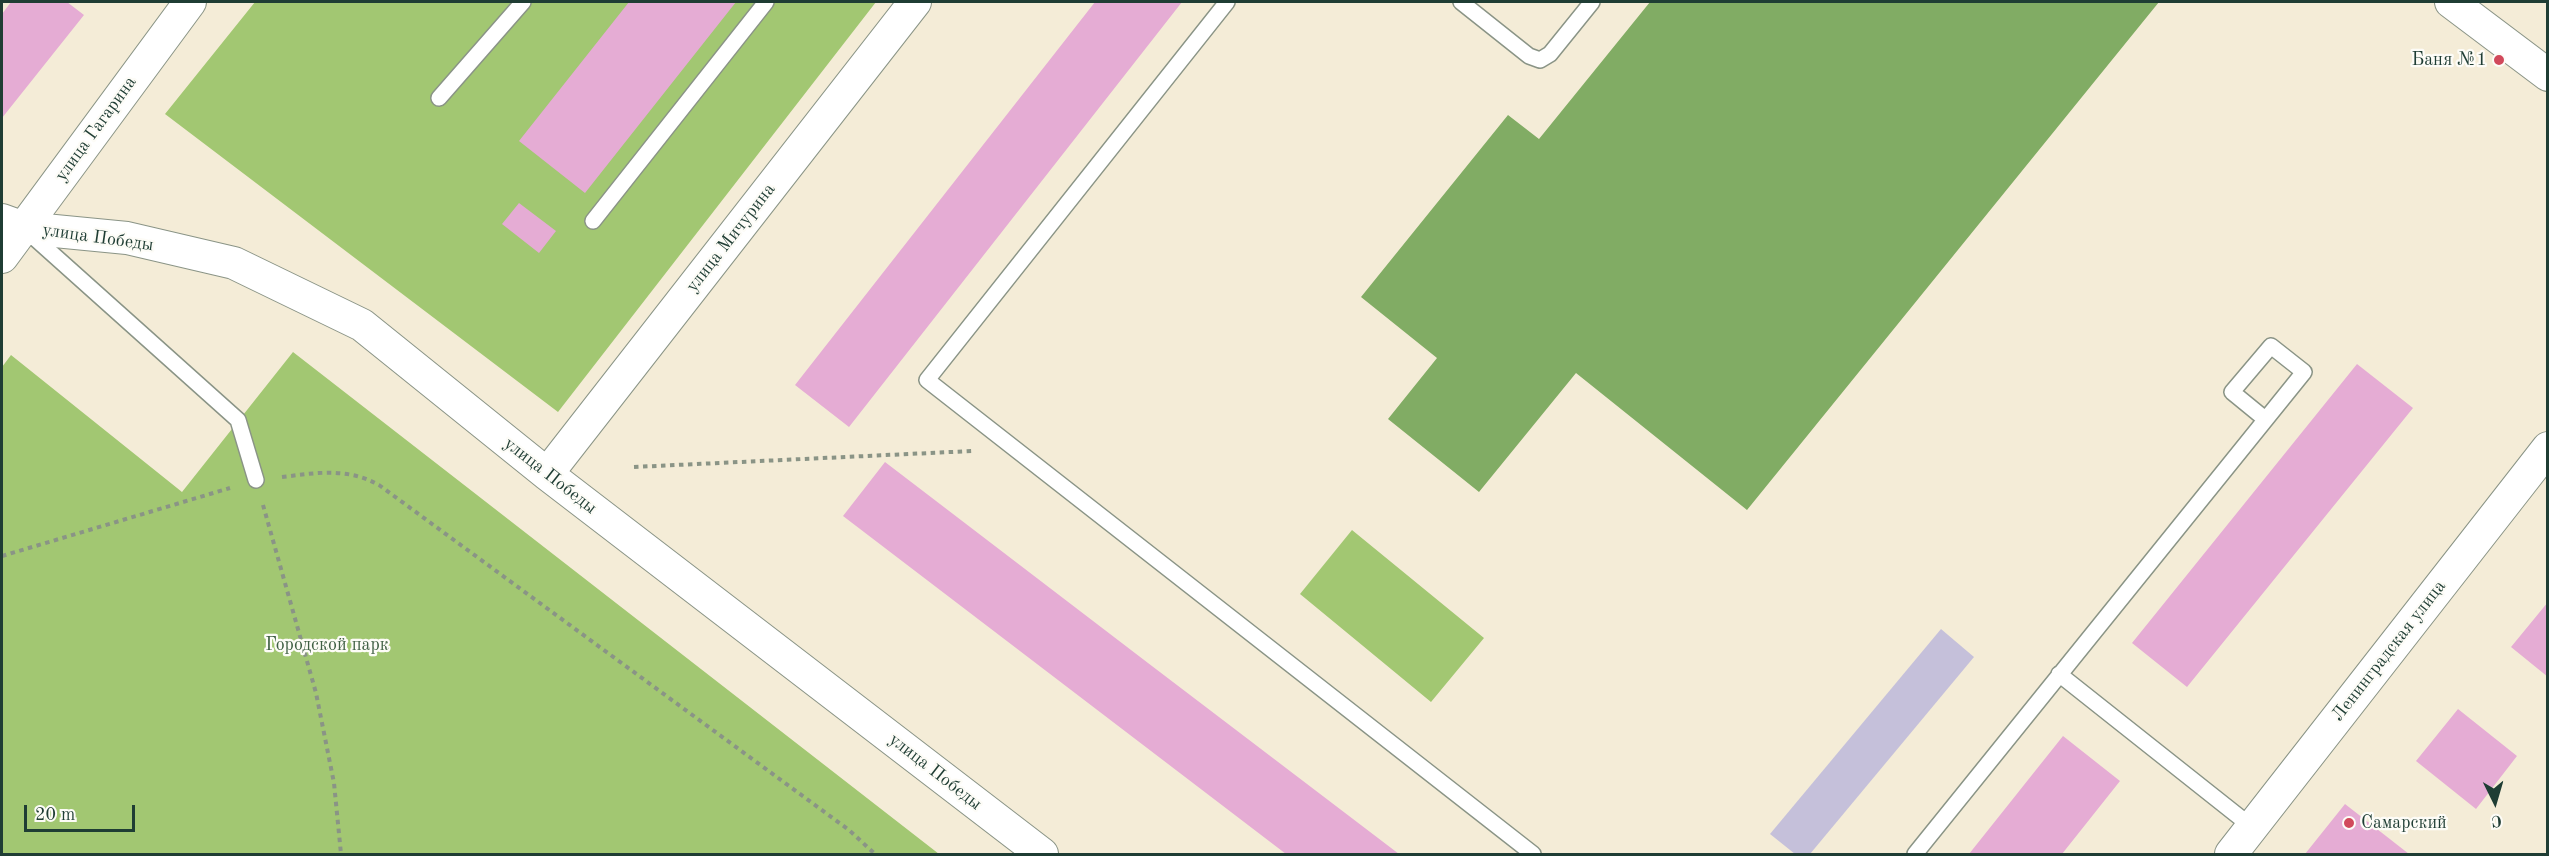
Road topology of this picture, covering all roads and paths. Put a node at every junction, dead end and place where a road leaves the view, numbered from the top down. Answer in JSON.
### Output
{"nodes":[{"id":1,"x":190,"y":2,"type":"edge"},
{"id":2,"x":523,"y":2,"type":"edge"},
{"id":3,"x":766,"y":2,"type":"edge"},
{"id":4,"x":915,"y":2,"type":"edge"},
{"id":5,"x":1227,"y":2,"type":"edge"},
{"id":6,"x":1461,"y":2,"type":"edge"},
{"id":7,"x":1592,"y":2,"type":"edge"},
{"id":8,"x":2451,"y":2,"type":"edge"},
{"id":9,"x":2547,"y":75,"type":"edge"},
{"id":10,"x":439,"y":98,"type":"dead end"},
{"id":11,"x":593,"y":221,"type":"dead end"},
{"id":12,"x":13,"y":224,"type":"edge"},
{"id":13,"x":2,"y":257,"type":"edge"},
{"id":14,"x":2265,"y":419,"type":"junction"},
{"id":15,"x":2547,"y":448,"type":"edge"},
{"id":16,"x":1014,"y":449,"type":"junction"},
{"id":17,"x":634,"y":467,"type":"dead end"},
{"id":18,"x":547,"y":474,"type":"junction"},
{"id":19,"x":256,"y":480,"type":"junction"},
{"id":20,"x":2,"y":556,"type":"edge"},
{"id":21,"x":2059,"y":674,"type":"junction"},
{"id":22,"x":2252,"y":828,"type":"junction"},
{"id":23,"x":341,"y":855,"type":"edge"},
{"id":24,"x":875,"y":855,"type":"edge"},
{"id":25,"x":1042,"y":855,"type":"edge"},
{"id":26,"x":1533,"y":855,"type":"edge"},
{"id":27,"x":1915,"y":855,"type":"edge"},
{"id":28,"x":2231,"y":855,"type":"edge"}],
"edges":[{"from":1,"to":12,"type":"street","name":"улица Гагарина"},
{"from":2,"to":10,"type":"lane"},
{"from":3,"to":11,"type":"lane"},
{"from":4,"to":18,"type":"street","name":"улица Мичурина"},
{"from":5,"to":16,"type":"lane"},
{"from":6,"to":7,"type":"lane"},
{"from":8,"to":9,"type":"street"},
{"from":12,"to":13,"type":"street","name":"улица Гагарина"},
{"from":12,"to":18,"type":"street","name":"улица Победы"},
{"from":12,"to":19,"type":"lane"},
{"from":14,"to":14,"type":"lane"},
{"from":14,"to":21,"type":"lane"},
{"from":15,"to":22,"type":"street","name":"Ленинградская улица"},
{"from":16,"to":17,"type":"path"},
{"from":16,"to":26,"type":"lane"},
{"from":18,"to":25,"type":"street","name":"улица Победы"},
{"from":19,"to":20,"type":"path"},
{"from":19,"to":23,"type":"path"},
{"from":19,"to":24,"type":"path"},
{"from":21,"to":22,"type":"lane"},
{"from":21,"to":27,"type":"lane"},
{"from":22,"to":28,"type":"street","name":"Ленинградская улица"}]}
